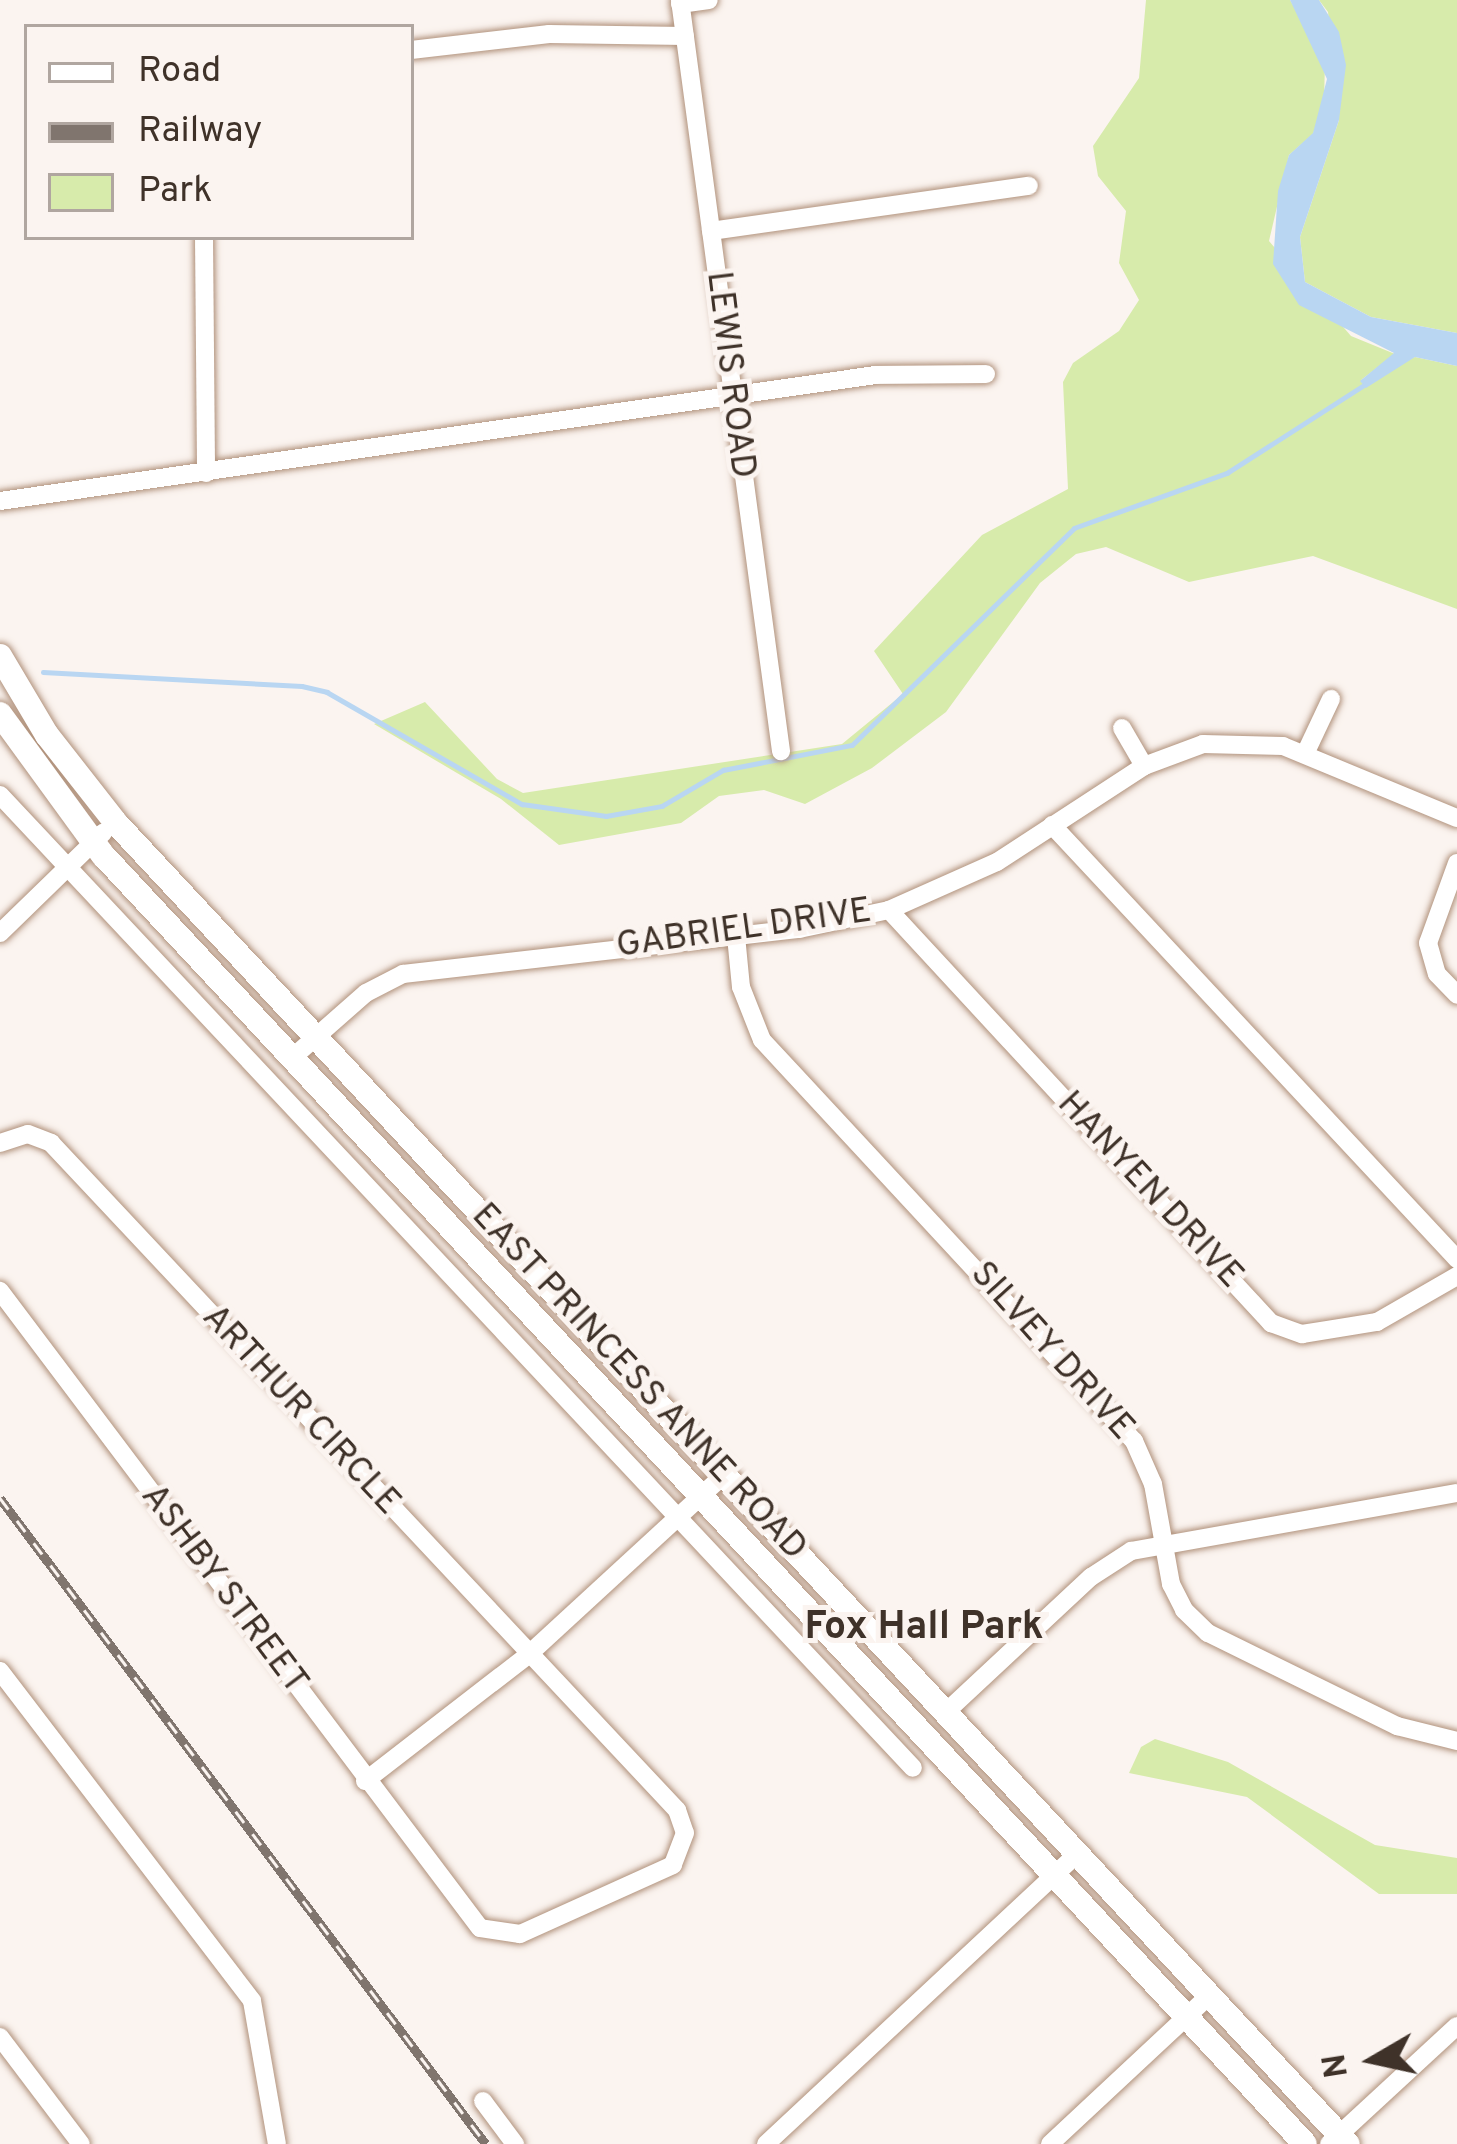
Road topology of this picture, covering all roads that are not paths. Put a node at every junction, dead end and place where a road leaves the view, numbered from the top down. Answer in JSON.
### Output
{"nodes":[{"id":1,"x":710,"y":0,"type":"edge"},
{"id":2,"x":680,"y":2,"type":"edge"},
{"id":3,"x":686,"y":36,"type":"junction"},
{"id":4,"x":414,"y":50,"type":"edge"},
{"id":5,"x":1028,"y":186,"type":"dead end"},
{"id":6,"x":711,"y":231,"type":"junction"},
{"id":7,"x":204,"y":240,"type":"edge"},
{"id":8,"x":986,"y":374,"type":"dead end"},
{"id":9,"x":731,"y":397,"type":"junction"},
{"id":10,"x":206,"y":473,"type":"junction"},
{"id":11,"x":0,"y":501,"type":"edge"},
{"id":12,"x":0,"y":656,"type":"edge"},
{"id":13,"x":1330,"y":699,"type":"dead end"},
{"id":14,"x":0,"y":714,"type":"edge"},
{"id":15,"x":1122,"y":728,"type":"dead end"},
{"id":16,"x":781,"y":751,"type":"dead end"},
{"id":17,"x":1305,"y":754,"type":"junction"},
{"id":18,"x":1144,"y":766,"type":"junction"},
{"id":19,"x":0,"y":795,"type":"edge"},
{"id":20,"x":1457,"y":818,"type":"edge"},
{"id":21,"x":116,"y":823,"type":"junction"},
{"id":22,"x":1052,"y":825,"type":"junction"},
{"id":23,"x":92,"y":842,"type":"junction"},
{"id":24,"x":1457,"y":863,"type":"edge"},
{"id":25,"x":65,"y":866,"type":"junction"},
{"id":26,"x":889,"y":910,"type":"junction"},
{"id":27,"x":0,"y":933,"type":"edge"},
{"id":28,"x":736,"y":936,"type":"junction"},
{"id":29,"x":1457,"y":995,"type":"edge"},
{"id":30,"x":316,"y":1037,"type":"junction"},
{"id":31,"x":292,"y":1058,"type":"junction"},
{"id":32,"x":0,"y":1143,"type":"edge"},
{"id":33,"x":1457,"y":1259,"type":"edge"},
{"id":34,"x":1457,"y":1276,"type":"edge"},
{"id":35,"x":0,"y":1291,"type":"edge"},
{"id":36,"x":724,"y":1475,"type":"junction"},
{"id":37,"x":1457,"y":1493,"type":"edge"},
{"id":38,"x":701,"y":1496,"type":"junction"},
{"id":39,"x":679,"y":1517,"type":"junction"},
{"id":40,"x":1163,"y":1540,"type":"junction"},
{"id":41,"x":528,"y":1655,"type":"junction"},
{"id":42,"x":0,"y":1671,"type":"edge"},
{"id":43,"x":946,"y":1712,"type":"junction"},
{"id":44,"x":1457,"y":1741,"type":"edge"},
{"id":45,"x":913,"y":1768,"type":"dead end"},
{"id":46,"x":365,"y":1781,"type":"junction"},
{"id":47,"x":1077,"y":1854,"type":"junction"},
{"id":48,"x":1054,"y":1874,"type":"junction"},
{"id":49,"x":448,"y":1887,"type":"joint"},
{"id":50,"x":1210,"y":1995,"type":"junction"},
{"id":51,"x":1187,"y":2017,"type":"junction"},
{"id":52,"x":1457,"y":2026,"type":"edge"},
{"id":53,"x":0,"y":2037,"type":"edge"},
{"id":54,"x":483,"y":2101,"type":"dead end"},
{"id":55,"x":1339,"y":2141,"type":"edge"},
{"id":56,"x":81,"y":2144,"type":"edge"},
{"id":57,"x":278,"y":2144,"type":"edge"},
{"id":58,"x":515,"y":2144,"type":"edge"},
{"id":59,"x":766,"y":2144,"type":"edge"},
{"id":60,"x":1050,"y":2144,"type":"edge"},
{"id":61,"x":1305,"y":2144,"type":"edge"}],
"edges":[{"from":1,"to":2,"type":"street"},
{"from":2,"to":3,"type":"street","name":"LEWIS ROAD"},
{"from":3,"to":4,"type":"street"},
{"from":3,"to":6,"type":"street","name":"LEWIS ROAD"},
{"from":5,"to":6,"type":"street"},
{"from":6,"to":9,"type":"street","name":"LEWIS ROAD"},
{"from":7,"to":10,"type":"street"},
{"from":8,"to":9,"type":"street"},
{"from":9,"to":10,"type":"street"},
{"from":9,"to":16,"type":"street","name":"LEWIS ROAD"},
{"from":10,"to":11,"type":"street"},
{"from":12,"to":21,"type":"main road","name":"EAST PRINCESS ANNE ROAD"},
{"from":13,"to":17,"type":"street"},
{"from":14,"to":23,"type":"main road","name":"EAST PRINCESS ANNE ROAD"},
{"from":15,"to":18,"type":"street"},
{"from":17,"to":18,"type":"street","name":"GABRIEL DRIVE"},
{"from":17,"to":20,"type":"street","name":"GABRIEL DRIVE"},
{"from":18,"to":22,"type":"street","name":"GABRIEL DRIVE"},
{"from":19,"to":25,"type":"street"},
{"from":21,"to":23,"type":"street"},
{"from":21,"to":30,"type":"main road","name":"EAST PRINCESS ANNE ROAD"},
{"from":22,"to":26,"type":"street","name":"GABRIEL DRIVE"},
{"from":22,"to":33,"type":"street"},
{"from":23,"to":25,"type":"street"},
{"from":23,"to":31,"type":"main road","name":"EAST PRINCESS ANNE ROAD"},
{"from":24,"to":29,"type":"street"},
{"from":25,"to":27,"type":"street"},
{"from":25,"to":39,"type":"street"},
{"from":26,"to":28,"type":"street","name":"GABRIEL DRIVE"},
{"from":26,"to":34,"type":"street","name":"HANYEN DRIVE"},
{"from":28,"to":30,"type":"street","name":"GABRIEL DRIVE"},
{"from":28,"to":40,"type":"street","name":"SILVEY DRIVE"},
{"from":30,"to":31,"type":"street","name":"GABRIEL DRIVE"},
{"from":30,"to":36,"type":"main road","name":"EAST PRINCESS ANNE ROAD"},
{"from":31,"to":38,"type":"main road","name":"EAST PRINCESS ANNE ROAD"},
{"from":32,"to":41,"type":"street","name":"ARTHUR CIRCLE"},
{"from":35,"to":46,"type":"street","name":"ASHBY STREET"},
{"from":36,"to":38,"type":"street"},
{"from":36,"to":43,"type":"main road","name":"EAST PRINCESS ANNE ROAD"},
{"from":37,"to":40,"type":"street"},
{"from":38,"to":39,"type":"street"},
{"from":38,"to":48,"type":"main road","name":"EAST PRINCESS ANNE ROAD"},
{"from":39,"to":41,"type":"street"},
{"from":39,"to":45,"type":"street"},
{"from":40,"to":43,"type":"street"},
{"from":40,"to":44,"type":"street","name":"SILVEY DRIVE"},
{"from":41,"to":46,"type":"street"},
{"from":41,"to":49,"type":"street","name":"ARTHUR CIRCLE"},
{"from":42,"to":57,"type":"street"},
{"from":43,"to":47,"type":"main road","name":"EAST PRINCESS ANNE ROAD"},
{"from":46,"to":49,"type":"street","name":"ASHBY STREET"},
{"from":47,"to":48,"type":"street"},
{"from":47,"to":50,"type":"main road","name":"EAST PRINCESS ANNE ROAD"},
{"from":48,"to":51,"type":"main road","name":"EAST PRINCESS ANNE ROAD"},
{"from":48,"to":59,"type":"street"},
{"from":50,"to":51,"type":"street"},
{"from":50,"to":55,"type":"main road","name":"EAST PRINCESS ANNE ROAD"},
{"from":51,"to":60,"type":"street"},
{"from":51,"to":61,"type":"main road","name":"EAST PRINCESS ANNE ROAD"},
{"from":52,"to":55,"type":"street"},
{"from":53,"to":56,"type":"street"},
{"from":54,"to":58,"type":"street"}]}
